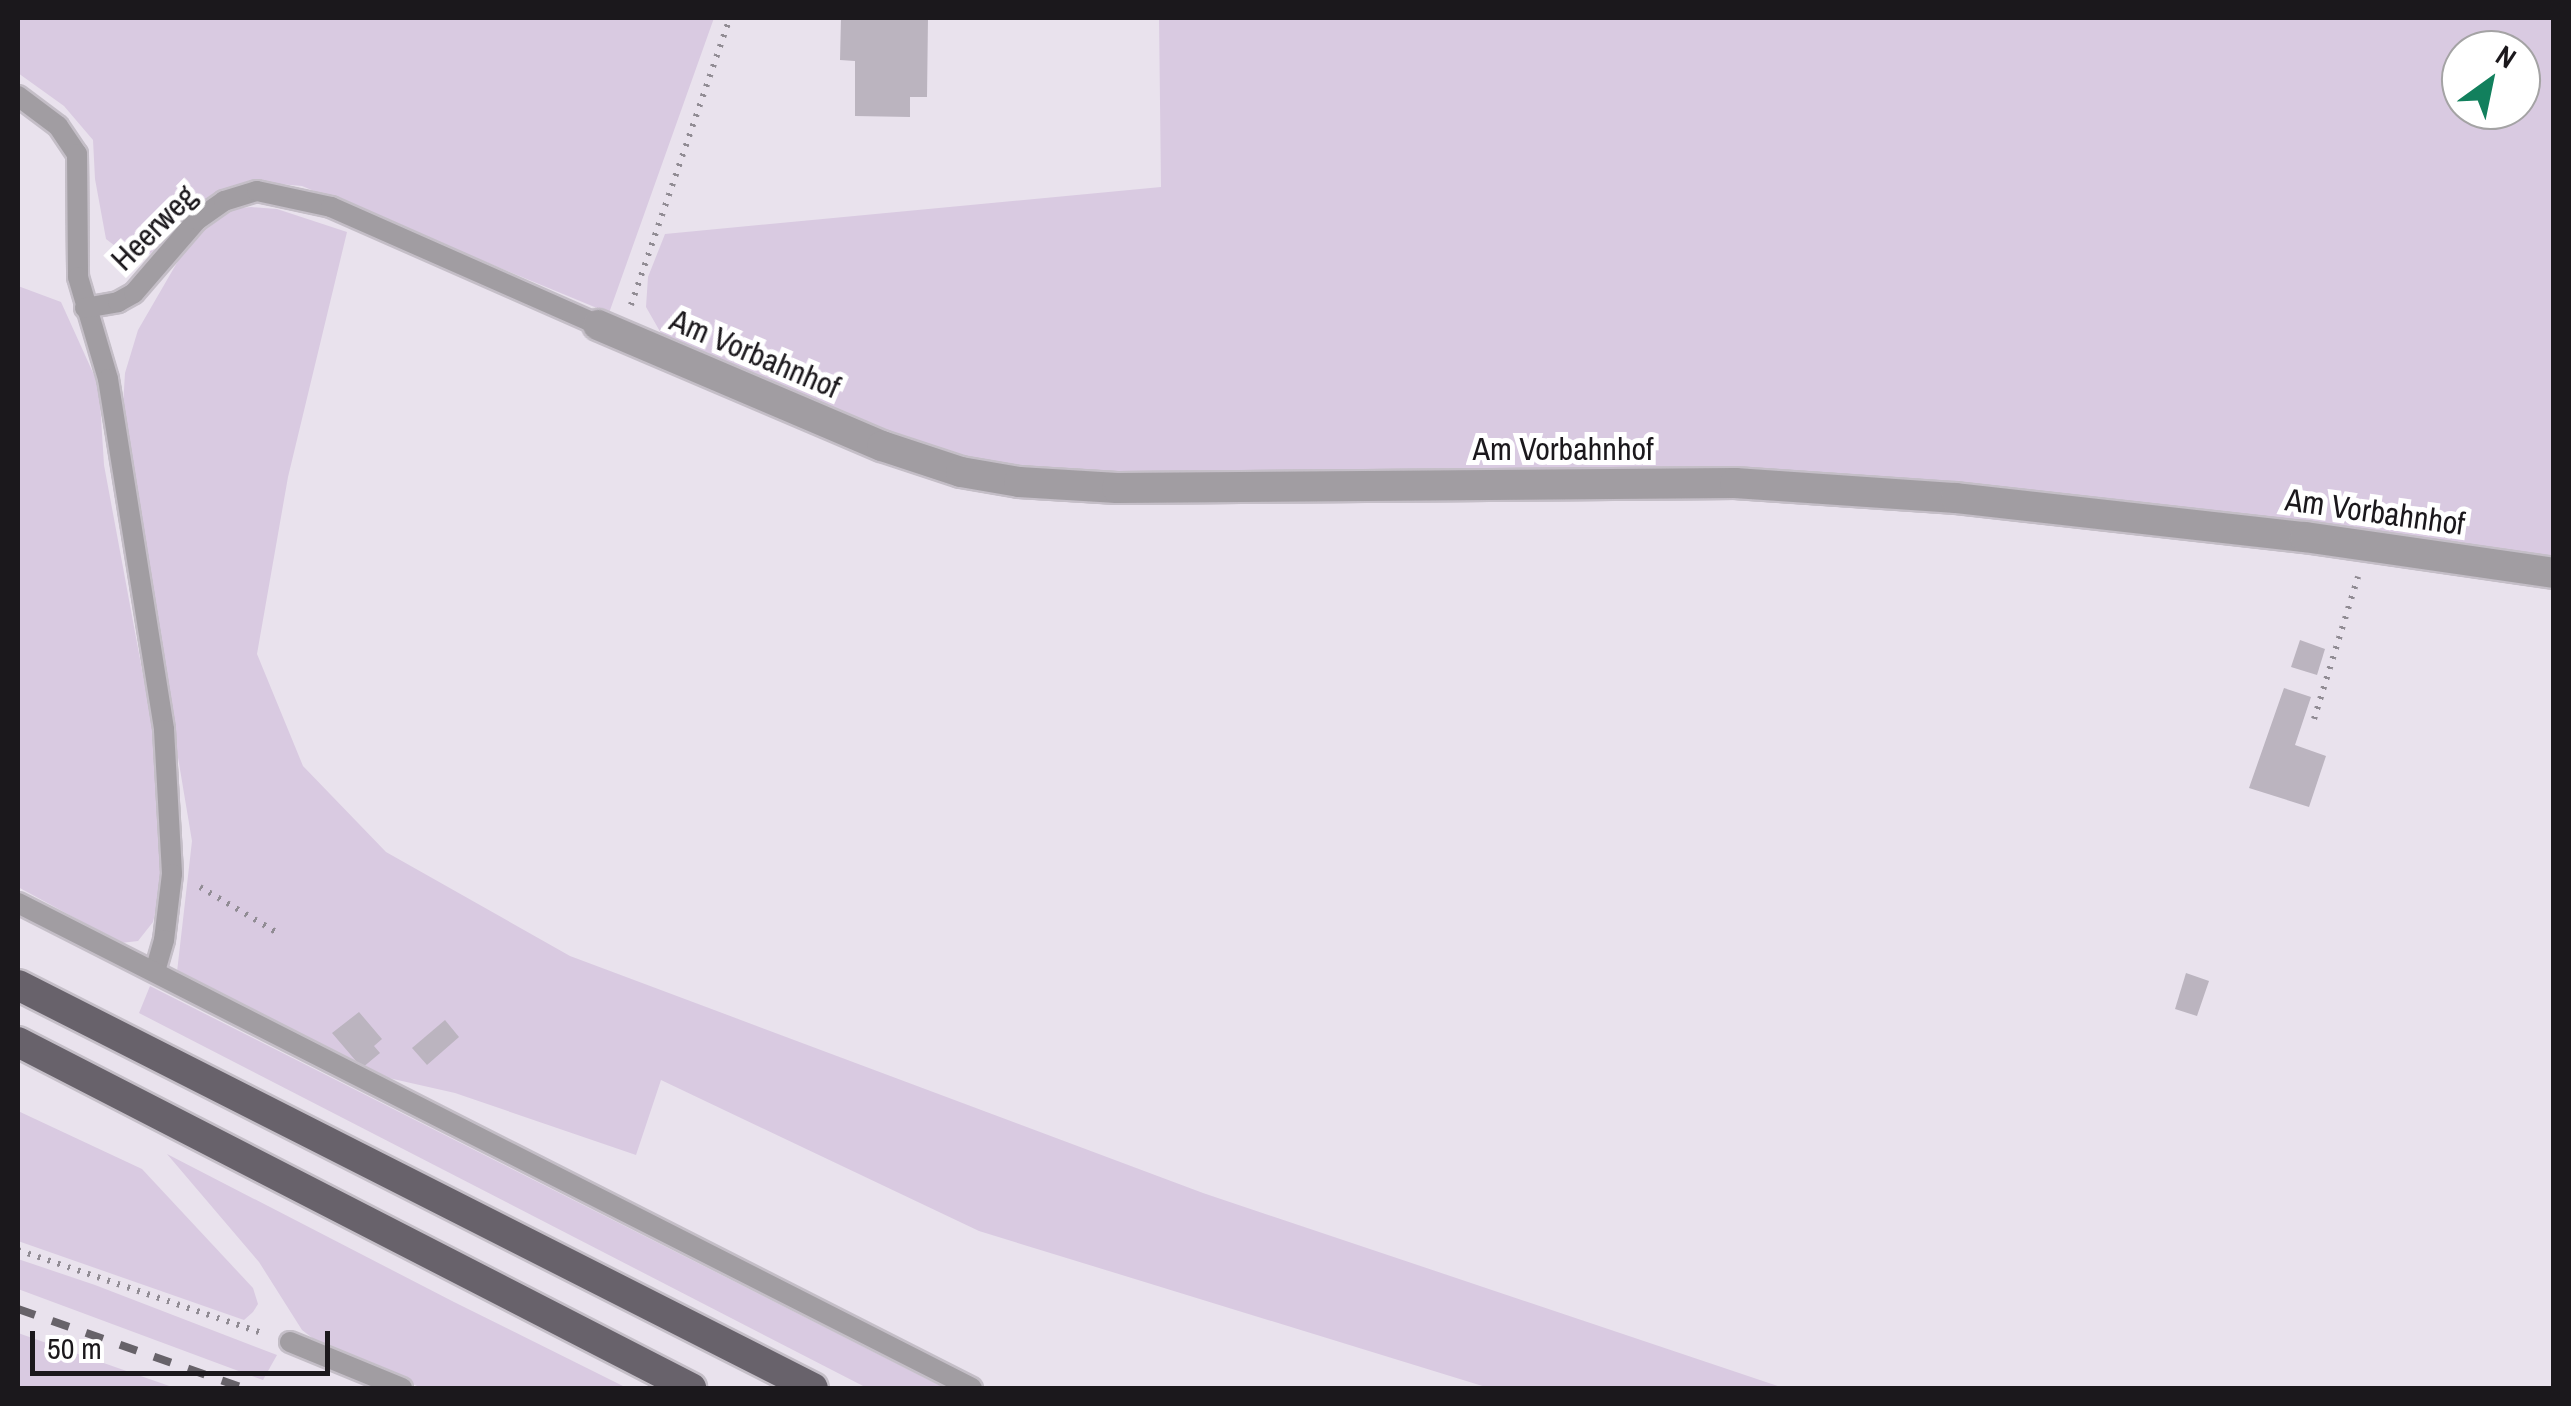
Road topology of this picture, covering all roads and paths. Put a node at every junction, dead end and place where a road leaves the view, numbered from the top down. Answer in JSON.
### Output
{"nodes":[{"id":1,"x":730,"y":18,"type":"edge"},
{"id":2,"x":18,"y":96,"type":"edge"},
{"id":3,"x":85,"y":308,"type":"junction"},
{"id":4,"x":598,"y":325,"type":"joint"},
{"id":5,"x":629,"y":338,"type":"junction"},
{"id":6,"x":2366,"y":545,"type":"junction"},
{"id":7,"x":2554,"y":573,"type":"edge"},
{"id":8,"x":2314,"y":719,"type":"dead end"},
{"id":9,"x":172,"y":874,"type":"junction"},
{"id":10,"x":18,"y":902,"type":"edge"},
{"id":11,"x":276,"y":932,"type":"dead end"},
{"id":12,"x":155,"y":971,"type":"junction"},
{"id":13,"x":18,"y":984,"type":"edge"},
{"id":14,"x":18,"y":1042,"type":"edge"},
{"id":15,"x":18,"y":1250,"type":"edge"},
{"id":16,"x":290,"y":1342,"type":"joint"},
{"id":17,"x":402,"y":1388,"type":"edge"},
{"id":18,"x":691,"y":1388,"type":"edge"},
{"id":19,"x":813,"y":1388,"type":"edge"},
{"id":20,"x":972,"y":1388,"type":"edge"}],
"edges":[{"from":1,"to":5,"type":"path"},
{"from":2,"to":3,"type":"lane","name":"Heerweg"},
{"from":3,"to":4,"type":"lane","name":"Heerweg"},
{"from":3,"to":9,"type":"lane"},
{"from":4,"to":5,"type":"street","name":"Am Vorbahnhof"},
{"from":5,"to":6,"type":"street","name":"Am Vorbahnhof"},
{"from":6,"to":7,"type":"street","name":"Am Vorbahnhof"},
{"from":6,"to":8,"type":"path"},
{"from":9,"to":11,"type":"path"},
{"from":9,"to":12,"type":"lane"},
{"from":10,"to":12,"type":"lane"},
{"from":12,"to":20,"type":"lane"},
{"from":13,"to":19,"type":"main road"},
{"from":14,"to":18,"type":"main road"},
{"from":15,"to":16,"type":"path"},
{"from":16,"to":17,"type":"lane"}]}
